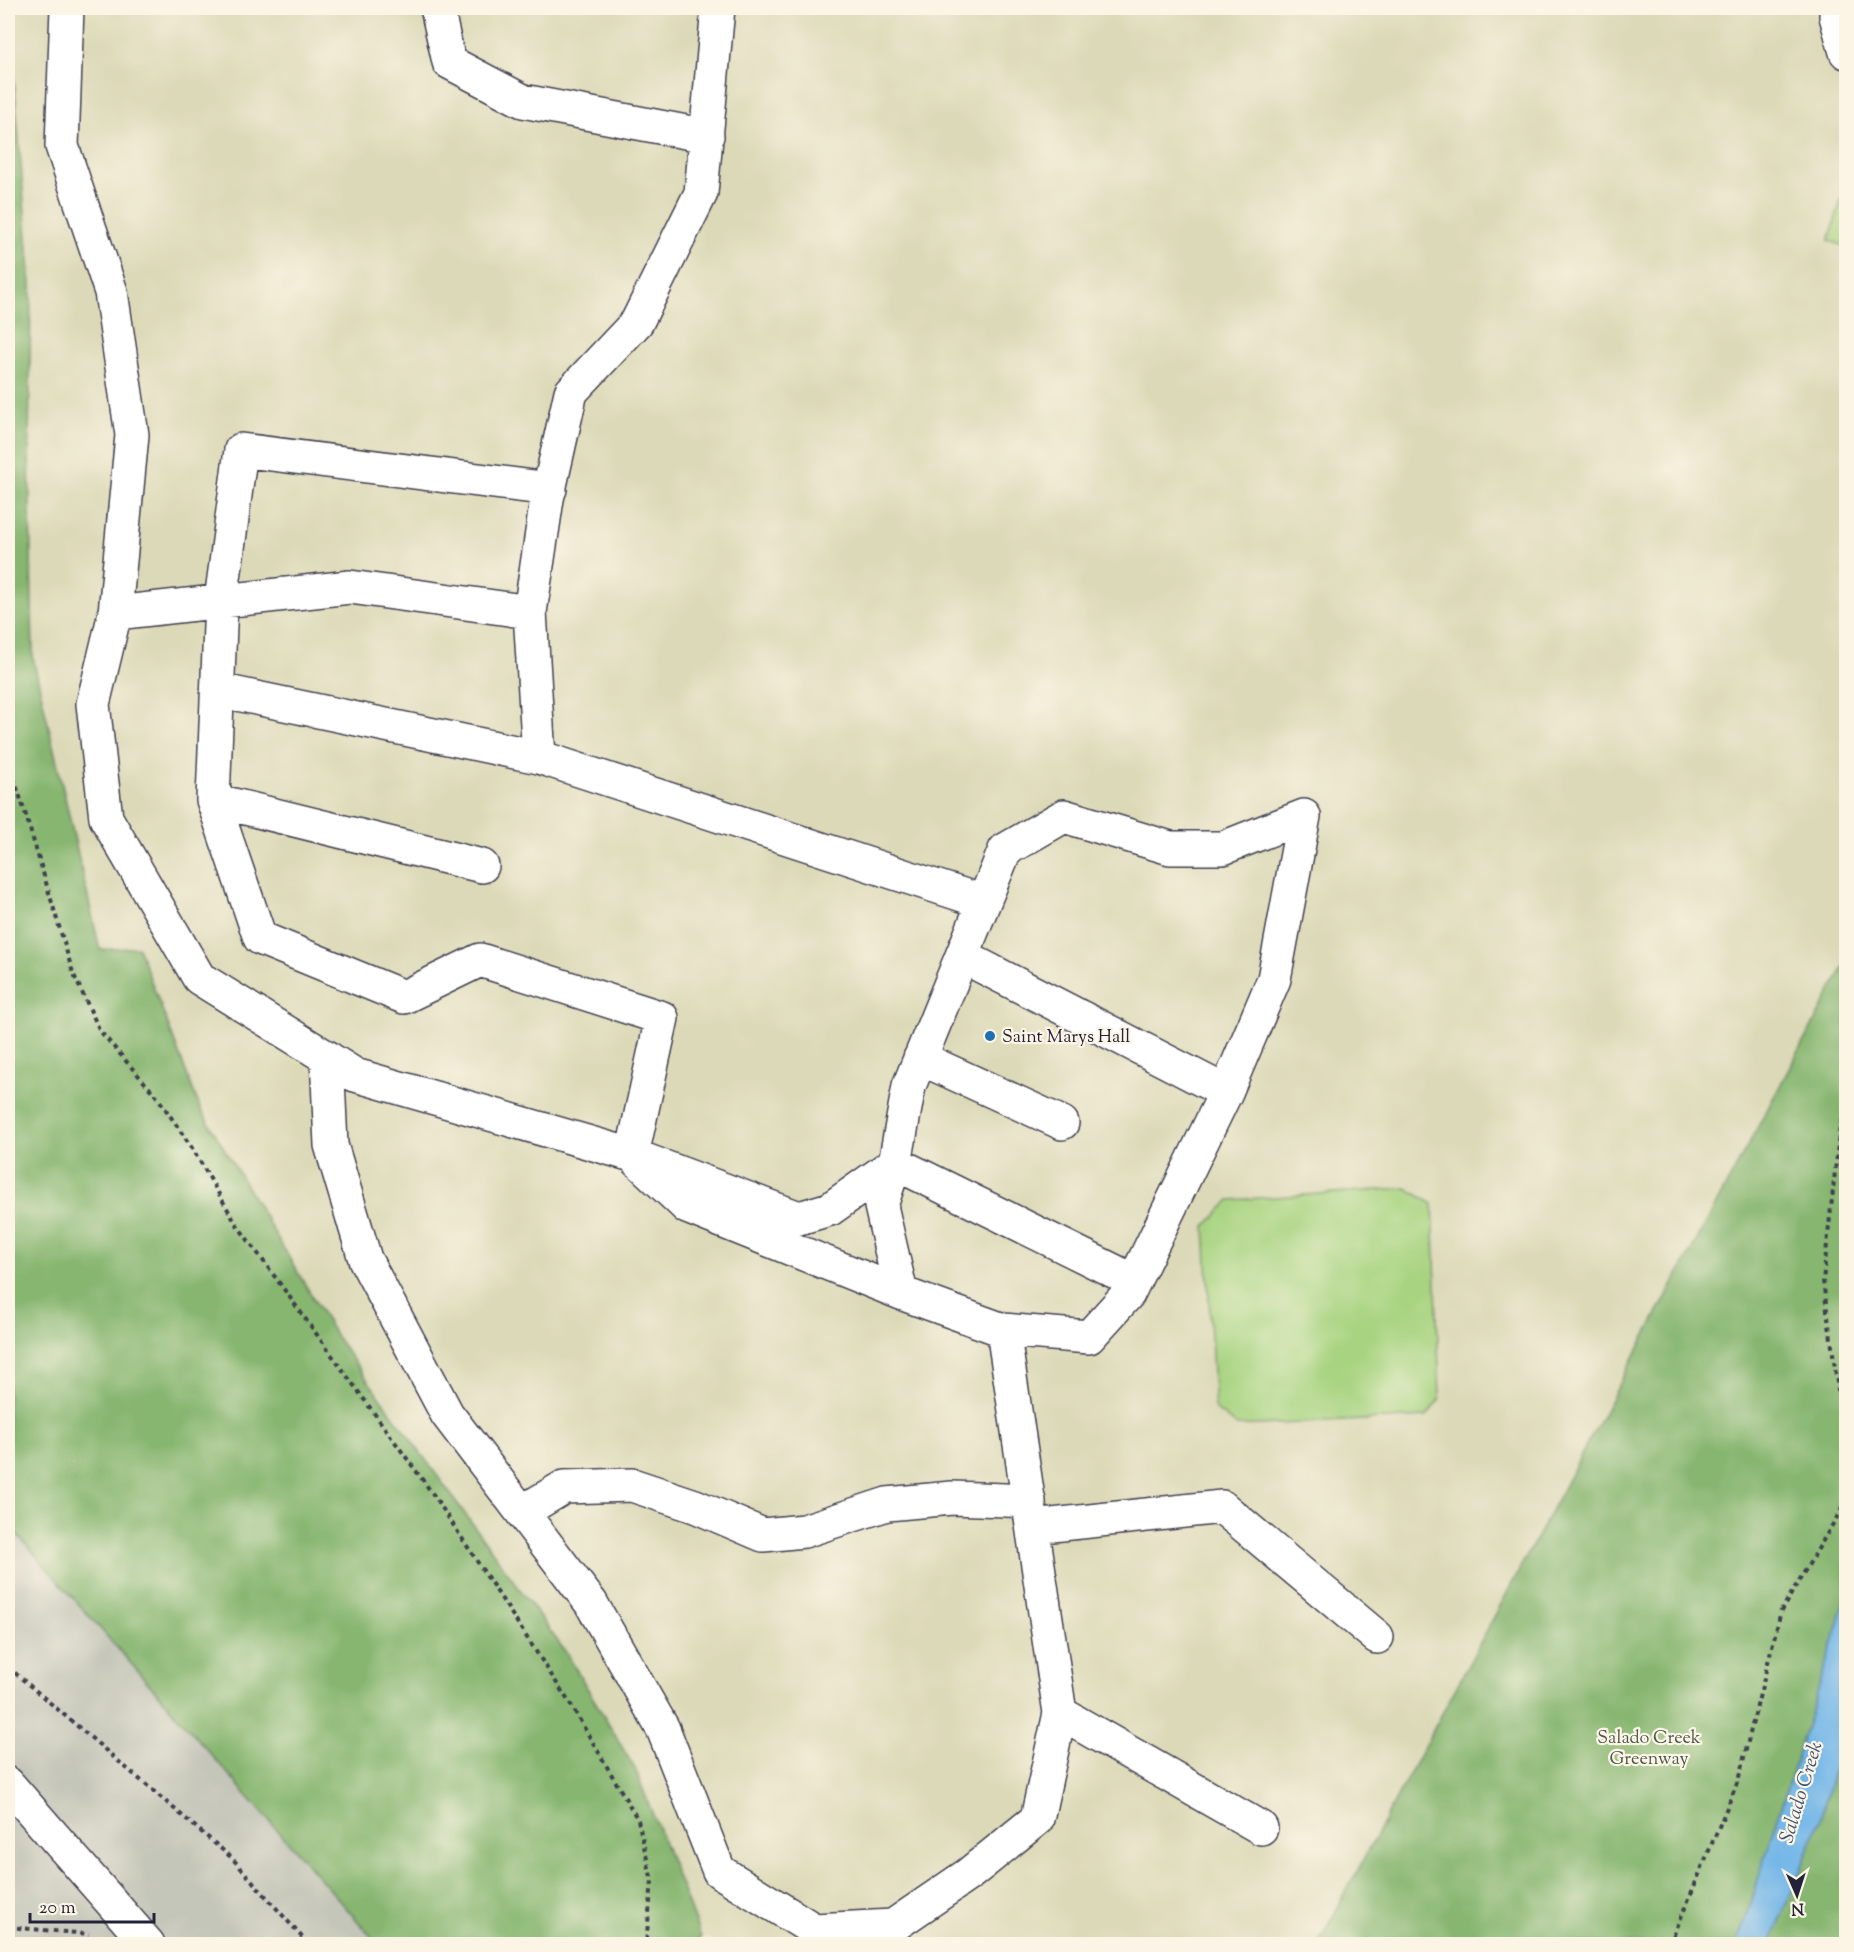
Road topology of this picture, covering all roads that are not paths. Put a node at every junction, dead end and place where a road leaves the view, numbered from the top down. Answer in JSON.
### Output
{"nodes":[{"id":1,"x":67,"y":8,"type":"edge"},
{"id":2,"x":437,"y":8,"type":"edge"},
{"id":3,"x":718,"y":8,"type":"edge"},
{"id":4,"x":1836,"y":8,"type":"edge"},
{"id":5,"x":1846,"y":52,"type":"edge"},
{"id":6,"x":707,"y":136,"type":"junction"},
{"id":7,"x":550,"y":489,"type":"junction"},
{"id":8,"x":221,"y":601,"type":"junction"},
{"id":9,"x":530,"y":612,"type":"junction"},
{"id":10,"x":115,"y":613,"type":"junction"},
{"id":11,"x":218,"y":690,"type":"junction"},
{"id":12,"x":539,"y":757,"type":"junction"},
{"id":13,"x":213,"y":800,"type":"junction"},
{"id":14,"x":482,"y":866,"type":"dead end"},
{"id":15,"x":984,"y":902,"type":"junction"},
{"id":16,"x":962,"y":956,"type":"junction"},
{"id":17,"x":327,"y":1057,"type":"junction"},
{"id":18,"x":920,"y":1058,"type":"junction"},
{"id":19,"x":1227,"y":1092,"type":"junction"},
{"id":20,"x":1062,"y":1123,"type":"dead end"},
{"id":21,"x":632,"y":1155,"type":"junction"},
{"id":22,"x":895,"y":1164,"type":"junction"},
{"id":23,"x":1134,"y":1281,"type":"junction"},
{"id":24,"x":901,"y":1293,"type":"junction"},
{"id":25,"x":1003,"y":1330,"type":"junction"},
{"id":26,"x":522,"y":1512,"type":"junction"},
{"id":27,"x":1031,"y":1514,"type":"junction"},
{"id":28,"x":1377,"y":1637,"type":"dead end"},
{"id":29,"x":1060,"y":1713,"type":"junction"},
{"id":30,"x":8,"y":1784,"type":"edge"},
{"id":31,"x":1261,"y":1828,"type":"dead end"},
{"id":32,"x":146,"y":1942,"type":"edge"}],
"edges":[{"from":1,"to":10,"type":"lane"},
{"from":2,"to":6,"type":"lane"},
{"from":3,"to":6,"type":"lane"},
{"from":4,"to":5,"type":"lane"},
{"from":6,"to":7,"type":"lane"},
{"from":7,"to":8,"type":"lane"},
{"from":7,"to":9,"type":"lane"},
{"from":8,"to":9,"type":"lane"},
{"from":8,"to":10,"type":"lane"},
{"from":8,"to":11,"type":"lane"},
{"from":9,"to":12,"type":"lane"},
{"from":10,"to":17,"type":"lane"},
{"from":11,"to":12,"type":"lane"},
{"from":11,"to":13,"type":"lane"},
{"from":12,"to":15,"type":"lane"},
{"from":13,"to":14,"type":"lane"},
{"from":13,"to":21,"type":"lane"},
{"from":15,"to":16,"type":"lane"},
{"from":15,"to":19,"type":"lane"},
{"from":16,"to":18,"type":"lane"},
{"from":16,"to":19,"type":"lane"},
{"from":17,"to":21,"type":"lane"},
{"from":17,"to":26,"type":"lane"},
{"from":18,"to":20,"type":"lane"},
{"from":18,"to":22,"type":"lane"},
{"from":19,"to":23,"type":"lane"},
{"from":21,"to":22,"type":"lane"},
{"from":21,"to":24,"type":"lane"},
{"from":22,"to":23,"type":"lane"},
{"from":22,"to":24,"type":"lane"},
{"from":23,"to":25,"type":"lane"},
{"from":24,"to":25,"type":"lane"},
{"from":25,"to":27,"type":"lane"},
{"from":26,"to":27,"type":"lane"},
{"from":26,"to":29,"type":"lane"},
{"from":27,"to":28,"type":"lane"},
{"from":27,"to":29,"type":"lane"},
{"from":29,"to":31,"type":"lane"},
{"from":30,"to":32,"type":"lane"}]}
